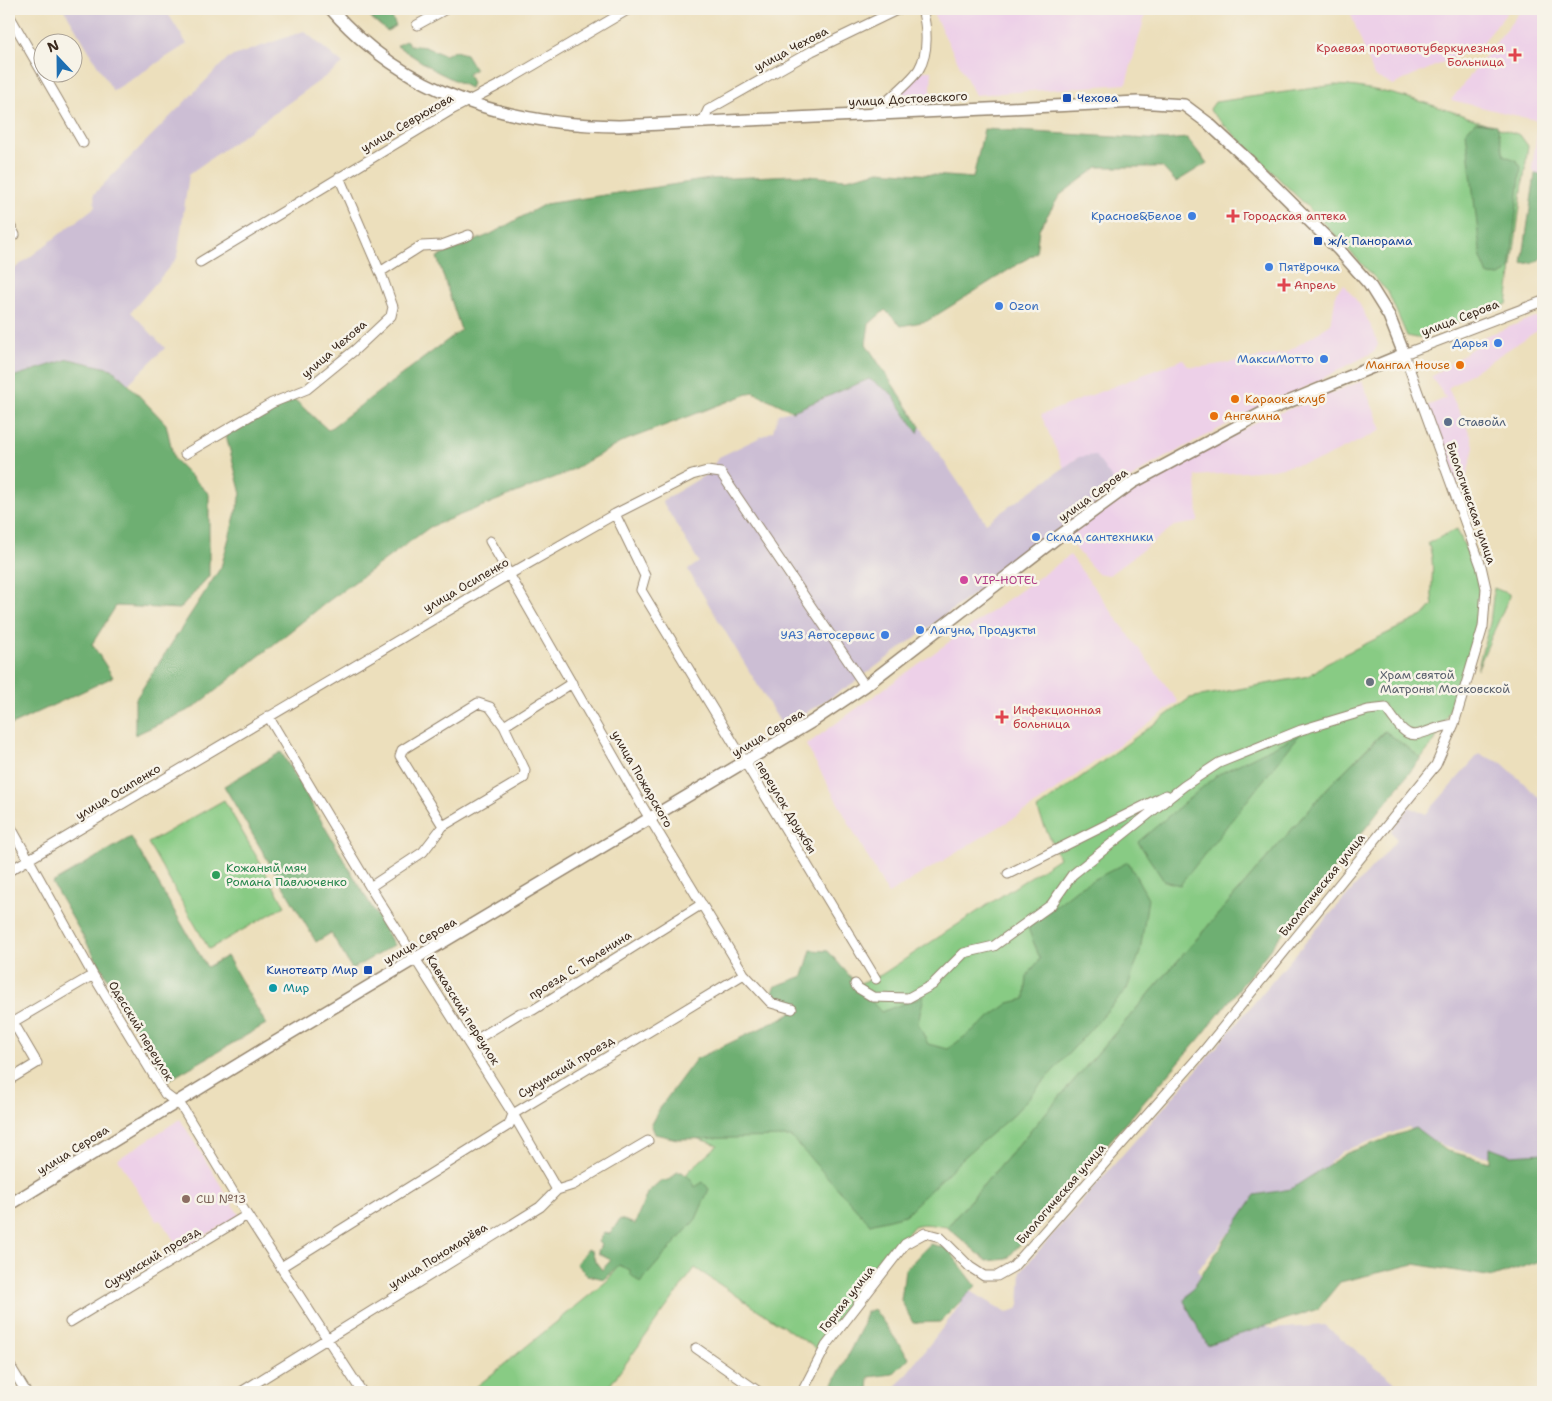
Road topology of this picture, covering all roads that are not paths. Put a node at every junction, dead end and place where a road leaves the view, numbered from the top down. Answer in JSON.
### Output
{"nodes":[{"id":1,"x":331,"y":9,"type":"edge"},
{"id":2,"x":446,"y":9,"type":"edge"},
{"id":3,"x":629,"y":9,"type":"edge"},
{"id":4,"x":899,"y":9,"type":"edge"},
{"id":5,"x":922,"y":9,"type":"edge"},
{"id":6,"x":9,"y":15,"type":"edge"},
{"id":7,"x":418,"y":25,"type":"dead end"},
{"id":8,"x":466,"y":102,"type":"junction"},
{"id":9,"x":871,"y":115,"type":"junction"},
{"id":10,"x":703,"y":121,"type":"junction"},
{"id":11,"x":83,"y":143,"type":"dead end"},
{"id":12,"x":339,"y":177,"type":"junction"},
{"id":13,"x":9,"y":224,"type":"edge"},
{"id":14,"x":15,"y":235,"type":"dead end"},
{"id":15,"x":469,"y":235,"type":"dead end"},
{"id":16,"x":200,"y":262,"type":"dead end"},
{"id":17,"x":380,"y":272,"type":"junction"},
{"id":18,"x":1543,"y":301,"type":"edge"},
{"id":19,"x":1404,"y":354,"type":"junction"},
{"id":20,"x":185,"y":454,"type":"dead end"},
{"id":21,"x":615,"y":514,"type":"junction"},
{"id":22,"x":490,"y":541,"type":"dead end"},
{"id":23,"x":510,"y":574,"type":"junction"},
{"id":24,"x":572,"y":683,"type":"junction"},
{"id":25,"x":865,"y":686,"type":"junction"},
{"id":26,"x":268,"y":716,"type":"junction"},
{"id":27,"x":1454,"y":724,"type":"junction"},
{"id":28,"x":504,"y":726,"type":"junction"},
{"id":29,"x":745,"y":763,"type":"junction"},
{"id":30,"x":1184,"y":786,"type":"junction"},
{"id":31,"x":651,"y":820,"type":"junction"},
{"id":32,"x":9,"y":824,"type":"edge"},
{"id":33,"x":443,"y":826,"type":"junction"},
{"id":34,"x":29,"y":859,"type":"junction"},
{"id":35,"x":9,"y":871,"type":"edge"},
{"id":36,"x":1008,"y":874,"type":"dead end"},
{"id":37,"x":370,"y":887,"type":"junction"},
{"id":38,"x":702,"y":904,"type":"junction"},
{"id":39,"x":415,"y":960,"type":"junction"},
{"id":40,"x":744,"y":974,"type":"junction"},
{"id":41,"x":93,"y":975,"type":"junction"},
{"id":42,"x":876,"y":979,"type":"dead end"},
{"id":43,"x":855,"y":984,"type":"dead end"},
{"id":44,"x":792,"y":1009,"type":"dead end"},
{"id":45,"x":11,"y":1018,"type":"edge"},
{"id":46,"x":469,"y":1044,"type":"junction"},
{"id":47,"x":9,"y":1080,"type":"edge"},
{"id":48,"x":175,"y":1102,"type":"junction"},
{"id":49,"x":514,"y":1114,"type":"junction"},
{"id":50,"x":648,"y":1141,"type":"dead end"},
{"id":51,"x":557,"y":1190,"type":"junction"},
{"id":52,"x":9,"y":1206,"type":"edge"},
{"id":53,"x":247,"y":1215,"type":"junction"},
{"id":54,"x":925,"y":1233,"type":"joint"},
{"id":55,"x":282,"y":1268,"type":"junction"},
{"id":56,"x":70,"y":1322,"type":"dead end"},
{"id":57,"x":328,"y":1339,"type":"junction"},
{"id":58,"x":696,"y":1348,"type":"dead end"},
{"id":59,"x":9,"y":1364,"type":"edge"},
{"id":60,"x":26,"y":1392,"type":"edge"},
{"id":61,"x":240,"y":1392,"type":"edge"},
{"id":62,"x":362,"y":1392,"type":"edge"},
{"id":63,"x":759,"y":1392,"type":"edge"},
{"id":64,"x":802,"y":1392,"type":"edge"}],
"edges":[{"from":1,"to":8,"type":"main road","name":"улица Достоевского"},
{"from":2,"to":7,"type":"street"},
{"from":3,"to":8,"type":"street","name":"улица Севрюкова"},
{"from":4,"to":10,"type":"street","name":"улица Чехова"},
{"from":5,"to":9,"type":"street"},
{"from":6,"to":11,"type":"street"},
{"from":8,"to":10,"type":"main road","name":"улица Достоевского"},
{"from":8,"to":12,"type":"street","name":"улица Севрюкова"},
{"from":9,"to":10,"type":"main road","name":"улица Достоевского"},
{"from":9,"to":19,"type":"main road","name":"улица Достоевского"},
{"from":12,"to":16,"type":"street","name":"улица Севрюкова"},
{"from":12,"to":17,"type":"street"},
{"from":13,"to":14,"type":"street"},
{"from":15,"to":17,"type":"street"},
{"from":17,"to":20,"type":"street","name":"улица Чехова"},
{"from":18,"to":19,"type":"street","name":"улица Серова"},
{"from":19,"to":25,"type":"main road","name":"улица Серова"},
{"from":19,"to":27,"type":"street","name":"Биологическая улица"},
{"from":21,"to":23,"type":"street","name":"улица Осипенко"},
{"from":21,"to":25,"type":"street","name":"улица Осипенко"},
{"from":21,"to":29,"type":"street","name":"переулок Дружбы"},
{"from":22,"to":23,"type":"street","name":"улица Пожарского"},
{"from":23,"to":24,"type":"street","name":"улица Пожарского"},
{"from":23,"to":26,"type":"street","name":"улица Осипенко"},
{"from":24,"to":28,"type":"street"},
{"from":24,"to":31,"type":"street","name":"улица Пожарского"},
{"from":25,"to":29,"type":"main road","name":"улица Серова"},
{"from":26,"to":34,"type":"street","name":"улица Осипенко"},
{"from":26,"to":37,"type":"street","name":"Кавказский переулок"},
{"from":27,"to":30,"type":"street"},
{"from":27,"to":54,"type":"street","name":"Биологическая улица"},
{"from":28,"to":33,"type":"street"},
{"from":28,"to":33,"type":"street"},
{"from":29,"to":31,"type":"main road","name":"улица Серова"},
{"from":29,"to":42,"type":"street","name":"переулок Дружбы"},
{"from":30,"to":36,"type":"street"},
{"from":30,"to":43,"type":"street"},
{"from":31,"to":38,"type":"street","name":"улица Пожарского"},
{"from":31,"to":39,"type":"main road","name":"улица Серова"},
{"from":32,"to":34,"type":"street","name":"Одесский переулок"},
{"from":33,"to":37,"type":"street"},
{"from":34,"to":35,"type":"street","name":"улица Осипенко"},
{"from":34,"to":41,"type":"street","name":"Одесский переулок"},
{"from":37,"to":39,"type":"street","name":"Кавказский переулок"},
{"from":38,"to":40,"type":"street","name":"улица Пожарского"},
{"from":38,"to":46,"type":"street","name":"проезд С. Тюленина"},
{"from":39,"to":46,"type":"street","name":"Кавказский переулок"},
{"from":39,"to":48,"type":"main road","name":"улица Серова"},
{"from":40,"to":44,"type":"street","name":"улица Пожарского"},
{"from":40,"to":49,"type":"street","name":"Сухумский проезд"},
{"from":41,"to":45,"type":"street"},
{"from":41,"to":48,"type":"street","name":"Одесский переулок"},
{"from":45,"to":47,"type":"street"},
{"from":46,"to":49,"type":"street","name":"Кавказский переулок"},
{"from":48,"to":52,"type":"main road","name":"улица Серова"},
{"from":48,"to":53,"type":"street","name":"Одесский переулок"},
{"from":49,"to":51,"type":"street","name":"Кавказский переулок"},
{"from":49,"to":55,"type":"street","name":"Сухумский проезд"},
{"from":50,"to":51,"type":"street","name":"улица Пономарёва"},
{"from":51,"to":57,"type":"street","name":"улица Пономарёва"},
{"from":53,"to":55,"type":"street","name":"Одесский переулок"},
{"from":53,"to":56,"type":"street","name":"Сухумский проезд"},
{"from":54,"to":64,"type":"street","name":"Горная улица"},
{"from":55,"to":57,"type":"street","name":"Одесский переулок"},
{"from":57,"to":61,"type":"street","name":"улица Пономарёва"},
{"from":57,"to":62,"type":"street","name":"Одесский переулок"},
{"from":58,"to":63,"type":"street"},
{"from":59,"to":60,"type":"street"}]}
